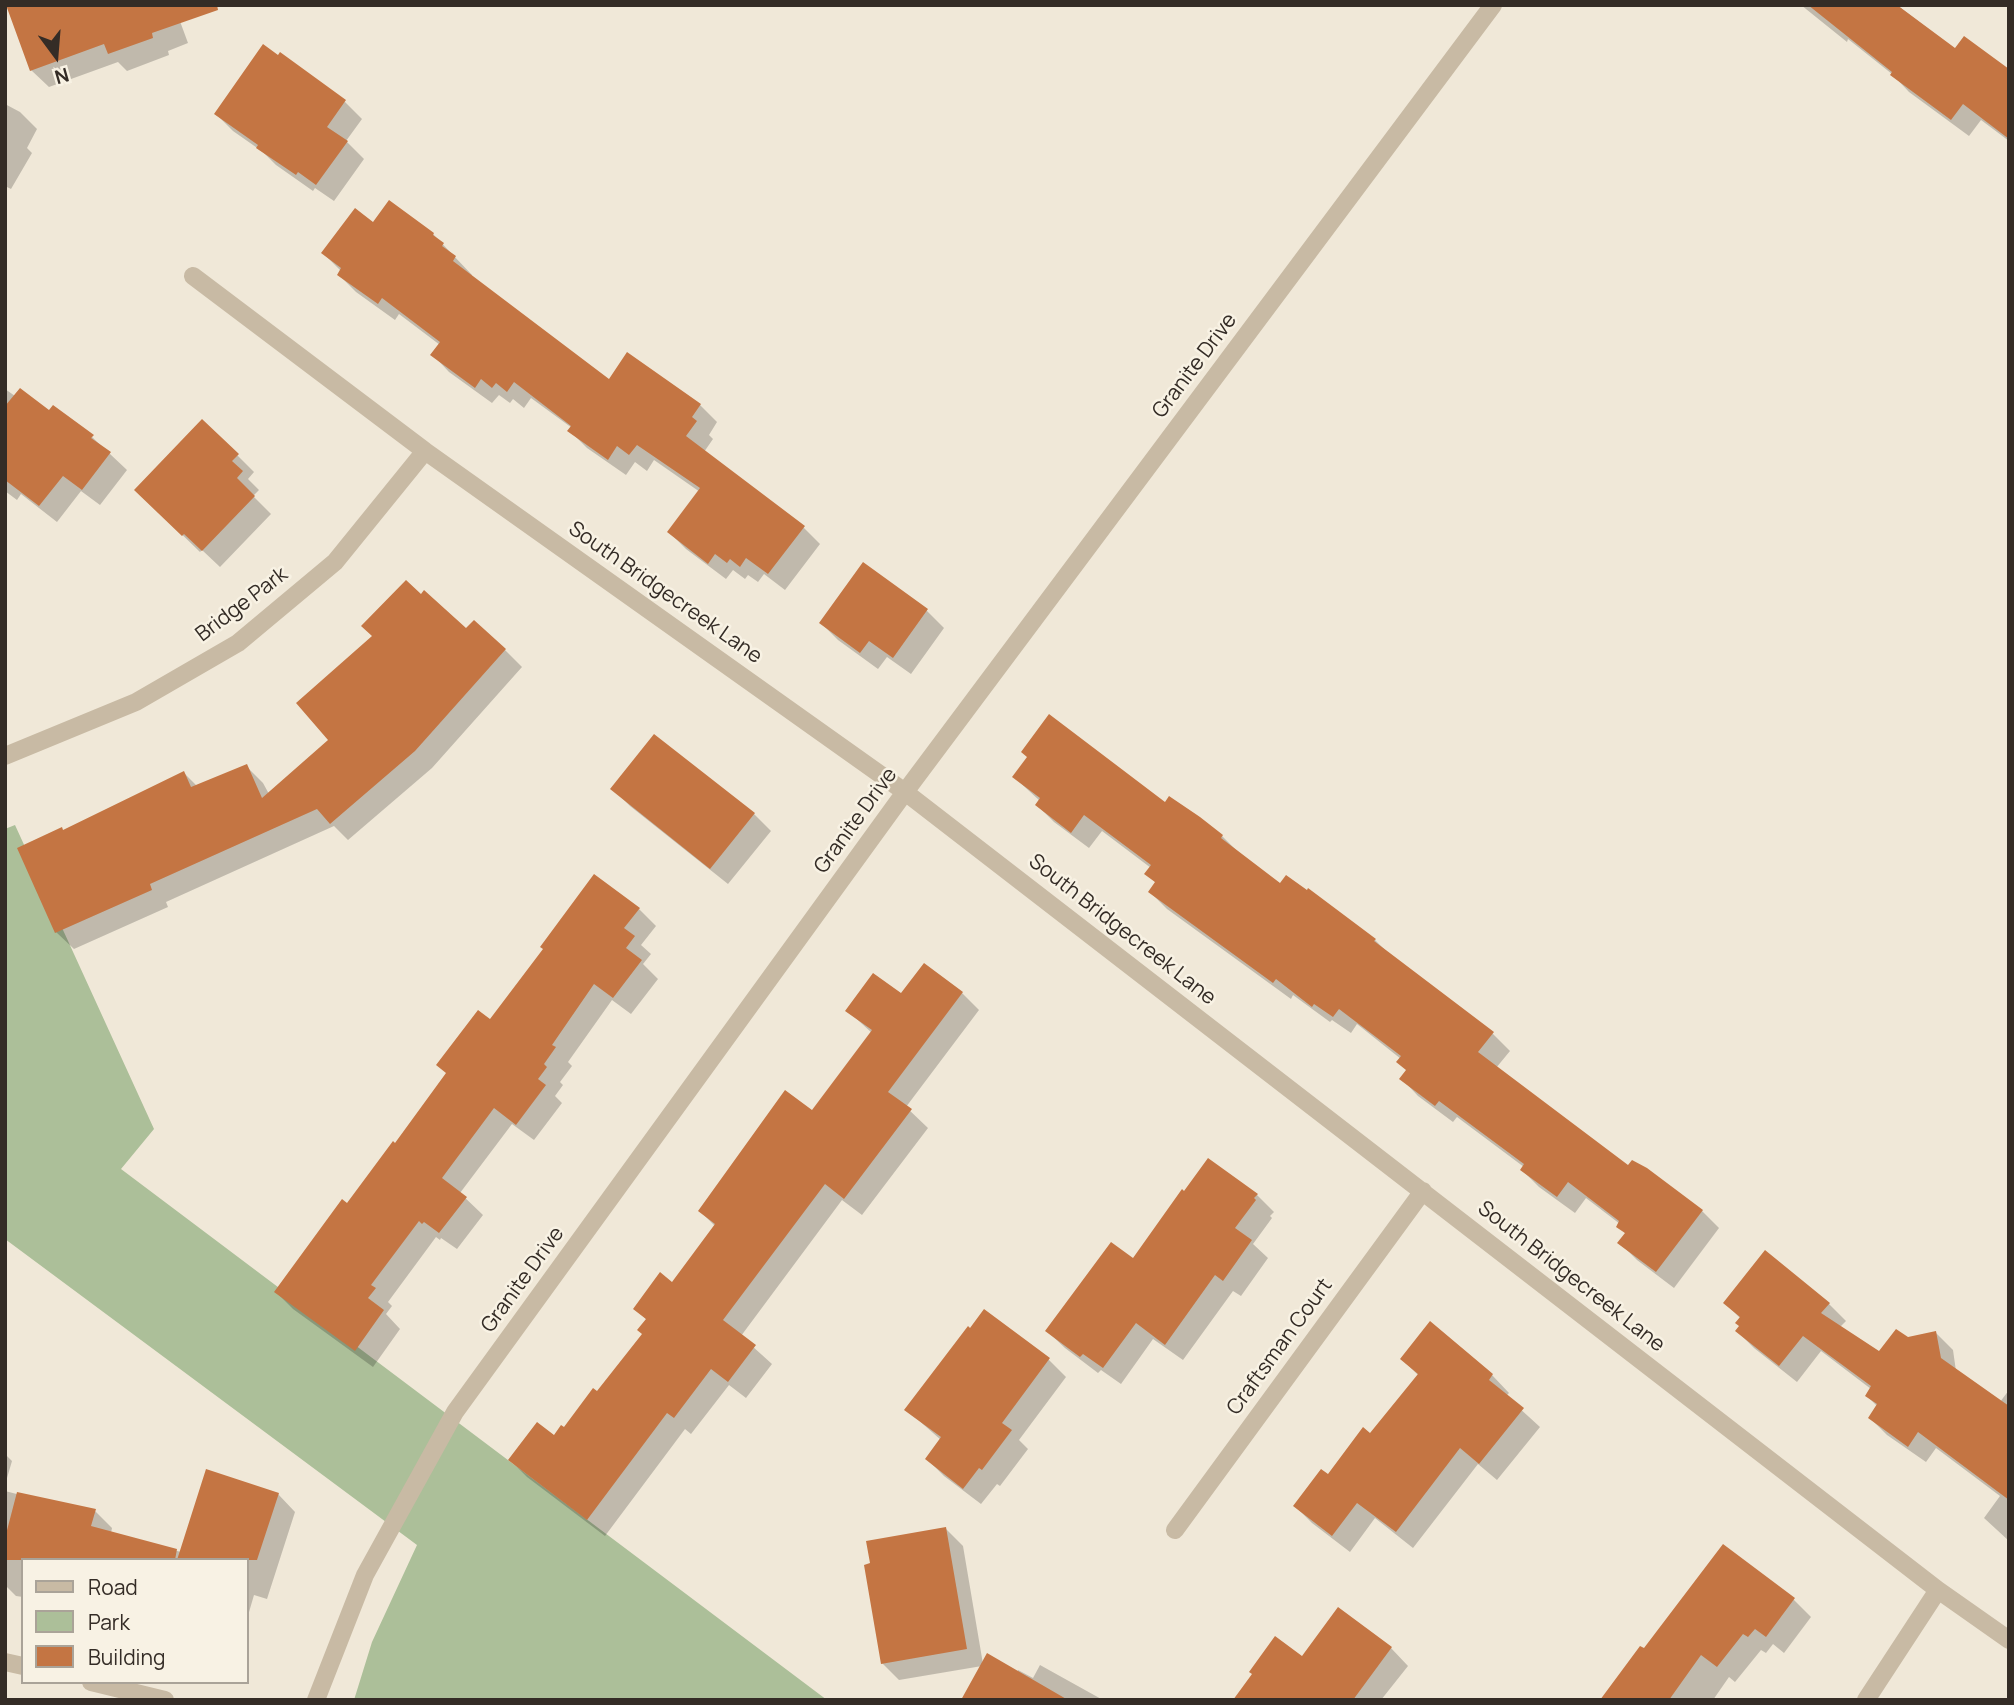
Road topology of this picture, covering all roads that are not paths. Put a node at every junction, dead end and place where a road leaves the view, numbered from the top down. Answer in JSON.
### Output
{"nodes":[{"id":1,"x":1493,"y":5,"type":"edge"},
{"id":2,"x":193,"y":276,"type":"dead end"},
{"id":3,"x":425,"y":450,"type":"junction"},
{"id":4,"x":5,"y":756,"type":"edge"},
{"id":5,"x":905,"y":792,"type":"junction"},
{"id":6,"x":1423,"y":1191,"type":"junction"},
{"id":7,"x":1175,"y":1530,"type":"dead end"},
{"id":8,"x":1938,"y":1590,"type":"junction"},
{"id":9,"x":2009,"y":1640,"type":"edge"},
{"id":10,"x":99,"y":1684,"type":"edge"},
{"id":11,"x":165,"y":1700,"type":"edge"},
{"id":12,"x":316,"y":1700,"type":"edge"},
{"id":13,"x":1866,"y":1700,"type":"edge"}],
"edges":[{"from":1,"to":5,"type":"street","name":"Granite Drive"},
{"from":2,"to":3,"type":"street","name":"South Bridgecreek Lane"},
{"from":3,"to":4,"type":"street","name":"Bridge Park"},
{"from":3,"to":5,"type":"street","name":"South Bridgecreek Lane"},
{"from":5,"to":6,"type":"street","name":"South Bridgecreek Lane"},
{"from":5,"to":12,"type":"street","name":"Granite Drive"},
{"from":6,"to":7,"type":"street","name":"Craftsman Court"},
{"from":6,"to":8,"type":"street","name":"South Bridgecreek Lane"},
{"from":8,"to":9,"type":"street","name":"South Bridgecreek Lane"},
{"from":8,"to":13,"type":"street"},
{"from":10,"to":11,"type":"street"}]}
